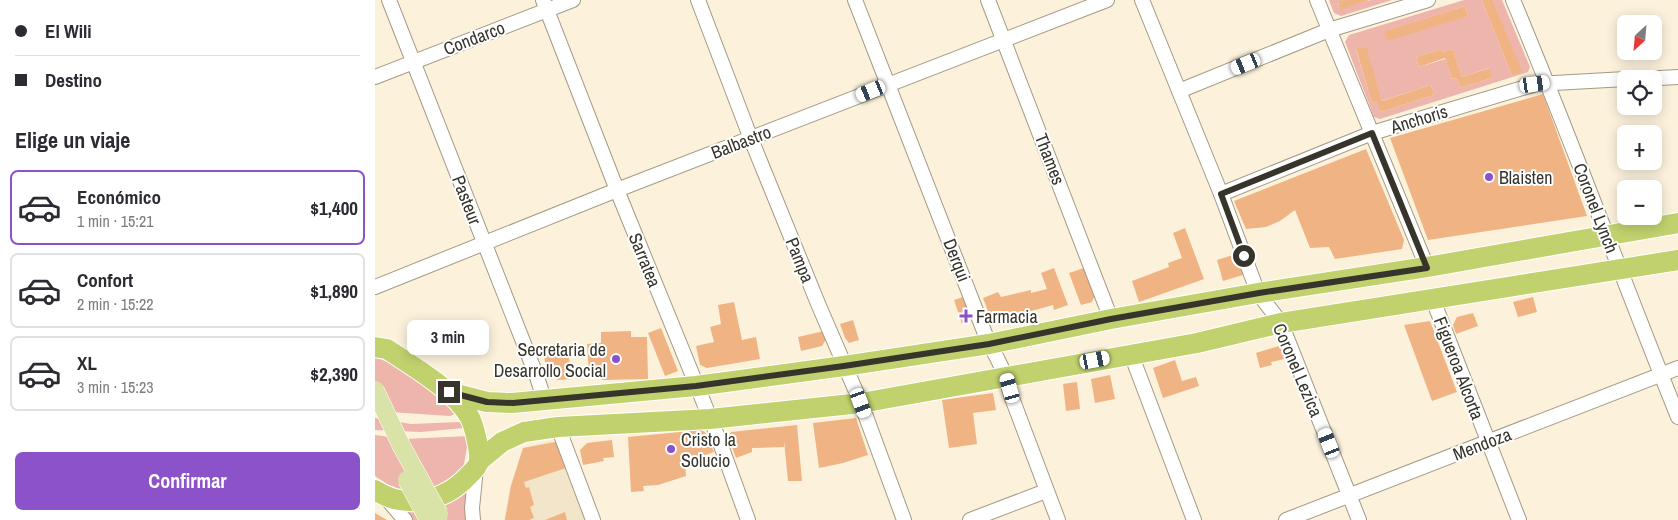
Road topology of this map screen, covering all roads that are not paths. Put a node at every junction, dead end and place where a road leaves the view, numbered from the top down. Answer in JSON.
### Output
{"nodes":[{"id":1,"x":389,"y":0,"type":"edge"},
{"id":2,"x":573,"y":0,"type":"edge"},
{"id":3,"x":698,"y":0,"type":"edge"},
{"id":4,"x":855,"y":0,"type":"edge"},
{"id":5,"x":988,"y":0,"type":"edge"},
{"id":6,"x":1107,"y":0,"type":"edge"},
{"id":7,"x":1142,"y":0,"type":"edge"},
{"id":8,"x":1317,"y":0,"type":"edge"},
{"id":9,"x":1428,"y":0,"type":"edge"},
{"id":10,"x":1513,"y":0,"type":"edge"},
{"id":11,"x":545,"y":5,"type":"edge"},
{"id":12,"x":1329,"y":30,"type":"junction"},
{"id":13,"x":1003,"y":40,"type":"junction"},
{"id":14,"x":413,"y":62,"type":"junction"},
{"id":15,"x":375,"y":77,"type":"edge"},
{"id":16,"x":1678,"y":77,"type":"edge"},
{"id":17,"x":1662,"y":78,"type":"edge"},
{"id":18,"x":1617,"y":79,"type":"edge"},
{"id":19,"x":1547,"y":82,"type":"junction"},
{"id":20,"x":888,"y":84,"type":"junction"},
{"id":21,"x":1179,"y":91,"type":"junction"},
{"id":22,"x":1372,"y":133,"type":"junction"},
{"id":23,"x":751,"y":139,"type":"junction"},
{"id":24,"x":617,"y":190,"type":"junction"},
{"id":25,"x":1221,"y":194,"type":"junction"},
{"id":26,"x":1678,"y":223,"type":"edge"},
{"id":27,"x":1606,"y":235,"type":"junction"},
{"id":28,"x":483,"y":243,"type":"junction"},
{"id":29,"x":1678,"y":260,"type":"edge"},
{"id":30,"x":1427,"y":268,"type":"junction"},
{"id":31,"x":1619,"y":269,"type":"junction"},
{"id":32,"x":375,"y":287,"type":"edge"},
{"id":33,"x":1259,"y":293,"type":"junction"},
{"id":34,"x":1433,"y":300,"type":"junction"},
{"id":35,"x":1111,"y":319,"type":"junction"},
{"id":36,"x":1281,"y":323,"type":"junction"},
{"id":37,"x":989,"y":344,"type":"junction"},
{"id":38,"x":379,"y":345,"type":"edge"},
{"id":39,"x":1131,"y":354,"type":"junction"},
{"id":40,"x":844,"y":366,"type":"junction"},
{"id":41,"x":1678,"y":368,"type":"edge"},
{"id":42,"x":1661,"y":375,"type":"junction"},
{"id":43,"x":1007,"y":378,"type":"junction"},
{"id":44,"x":696,"y":386,"type":"junction"},
{"id":45,"x":375,"y":390,"type":"edge"},
{"id":46,"x":449,"y":392,"type":"junction"},
{"id":47,"x":544,"y":400,"type":"junction"},
{"id":48,"x":861,"y":403,"type":"junction"},
{"id":49,"x":375,"y":417,"type":"edge"},
{"id":50,"x":1678,"y":417,"type":"edge"},
{"id":51,"x":710,"y":419,"type":"junction"},
{"id":52,"x":557,"y":427,"type":"junction"},
{"id":53,"x":1487,"y":442,"type":"junction"},
{"id":54,"x":477,"y":465,"type":"junction"},
{"id":55,"x":1046,"y":491,"type":"junction"},
{"id":56,"x":381,"y":494,"type":"edge"},
{"id":57,"x":1350,"y":495,"type":"junction"},
{"id":58,"x":405,"y":520,"type":"edge"},
{"id":59,"x":473,"y":520,"type":"edge"},
{"id":60,"x":593,"y":520,"type":"edge"},
{"id":61,"x":748,"y":520,"type":"edge"},
{"id":62,"x":904,"y":520,"type":"edge"},
{"id":63,"x":970,"y":520,"type":"edge"},
{"id":64,"x":1058,"y":520,"type":"edge"},
{"id":65,"x":1194,"y":520,"type":"edge"},
{"id":66,"x":1286,"y":520,"type":"edge"},
{"id":67,"x":1359,"y":520,"type":"edge"},
{"id":68,"x":1519,"y":520,"type":"edge"}],
"edges":[{"from":1,"to":14,"type":"street","name":"Pasteur"},
{"from":2,"to":11,"type":"street","name":"Condarco"},
{"from":3,"to":23,"type":"street","name":"Pampa"},
{"from":4,"to":20,"type":"street","name":"Derqui"},
{"from":5,"to":13,"type":"street","name":"Thames"},
{"from":6,"to":13,"type":"street","name":"Balbastro"},
{"from":7,"to":21,"type":"street","name":"Coronel Lezica"},
{"from":8,"to":12,"type":"street"},
{"from":9,"to":12,"type":"street"},
{"from":10,"to":19,"type":"street","name":"Coronel Lynch"},
{"from":11,"to":14,"type":"street","name":"Condarco"},
{"from":11,"to":24,"type":"street","name":"Sarratea"},
{"from":12,"to":21,"type":"street"},
{"from":12,"to":22,"type":"street"},
{"from":13,"to":20,"type":"street","name":"Balbastro"},
{"from":13,"to":35,"type":"street","name":"Thames"},
{"from":14,"to":15,"type":"street","name":"Condarco"},
{"from":14,"to":28,"type":"street","name":"Pasteur"},
{"from":16,"to":17,"type":"street"},
{"from":18,"to":19,"type":"street","name":"Anchoris"},
{"from":19,"to":22,"type":"street","name":"Anchoris"},
{"from":19,"to":27,"type":"street","name":"Coronel Lynch"},
{"from":20,"to":23,"type":"street","name":"Balbastro"},
{"from":20,"to":37,"type":"street","name":"Derqui"},
{"from":21,"to":25,"type":"street","name":"Coronel Lezica"},
{"from":22,"to":25,"type":"street","name":"Anchoris"},
{"from":22,"to":30,"type":"street"},
{"from":23,"to":24,"type":"street","name":"Balbastro"},
{"from":23,"to":40,"type":"street","name":"Pampa"},
{"from":24,"to":28,"type":"street","name":"Balbastro"},
{"from":24,"to":44,"type":"street","name":"Sarratea"},
{"from":25,"to":33,"type":"street","name":"Coronel Lezica"},
{"from":26,"to":27,"type":"highway"},
{"from":27,"to":30,"type":"highway"},
{"from":27,"to":31,"type":"street","name":"Coronel Lynch"},
{"from":28,"to":32,"type":"street","name":"Balbastro"},
{"from":28,"to":47,"type":"street","name":"Pasteur"},
{"from":29,"to":31,"type":"highway"},
{"from":30,"to":33,"type":"highway"},
{"from":31,"to":34,"type":"highway"},
{"from":31,"to":42,"type":"street","name":"Coronel Lynch"},
{"from":33,"to":35,"type":"highway"},
{"from":33,"to":36,"type":"street","name":"Coronel Lezica"},
{"from":34,"to":36,"type":"highway"},
{"from":34,"to":53,"type":"street","name":"Figueroa Alcorta"},
{"from":35,"to":37,"type":"highway"},
{"from":36,"to":39,"type":"highway"},
{"from":36,"to":57,"type":"street","name":"Coronel Lezica"},
{"from":37,"to":40,"type":"highway"},
{"from":37,"to":43,"type":"street","name":"Derqui"},
{"from":38,"to":46,"type":"highway"},
{"from":39,"to":43,"type":"highway"},
{"from":39,"to":65,"type":"street"},
{"from":40,"to":44,"type":"highway"},
{"from":40,"to":48,"type":"street","name":"Pampa"},
{"from":41,"to":42,"type":"street","name":"Mendoza"},
{"from":42,"to":50,"type":"street","name":"Coronel Lynch"},
{"from":42,"to":53,"type":"street","name":"Mendoza"},
{"from":43,"to":48,"type":"highway"},
{"from":43,"to":55,"type":"street","name":"Derqui"},
{"from":44,"to":47,"type":"highway"},
{"from":44,"to":51,"type":"street","name":"Sarratea"},
{"from":45,"to":49,"type":"main road","bridge":true},
{"from":46,"to":47,"type":"highway"},
{"from":46,"to":54,"type":"highway"},
{"from":48,"to":51,"type":"highway"},
{"from":48,"to":62,"type":"street","name":"Pampa"},
{"from":51,"to":52,"type":"highway"},
{"from":51,"to":61,"type":"street","name":"Sarratea"},
{"from":52,"to":54,"type":"highway"},
{"from":52,"to":60,"type":"street"},
{"from":53,"to":57,"type":"street","name":"Mendoza"},
{"from":53,"to":68,"type":"street","name":"Figueroa Alcorta"},
{"from":54,"to":56,"type":"highway"},
{"from":54,"to":59,"type":"street"},
{"from":55,"to":63,"type":"street"},
{"from":55,"to":64,"type":"street","name":"Derqui"},
{"from":56,"to":58,"type":"street"},
{"from":57,"to":66,"type":"street","name":"Mendoza"},
{"from":57,"to":67,"type":"street","name":"Coronel Lezica"}]}
